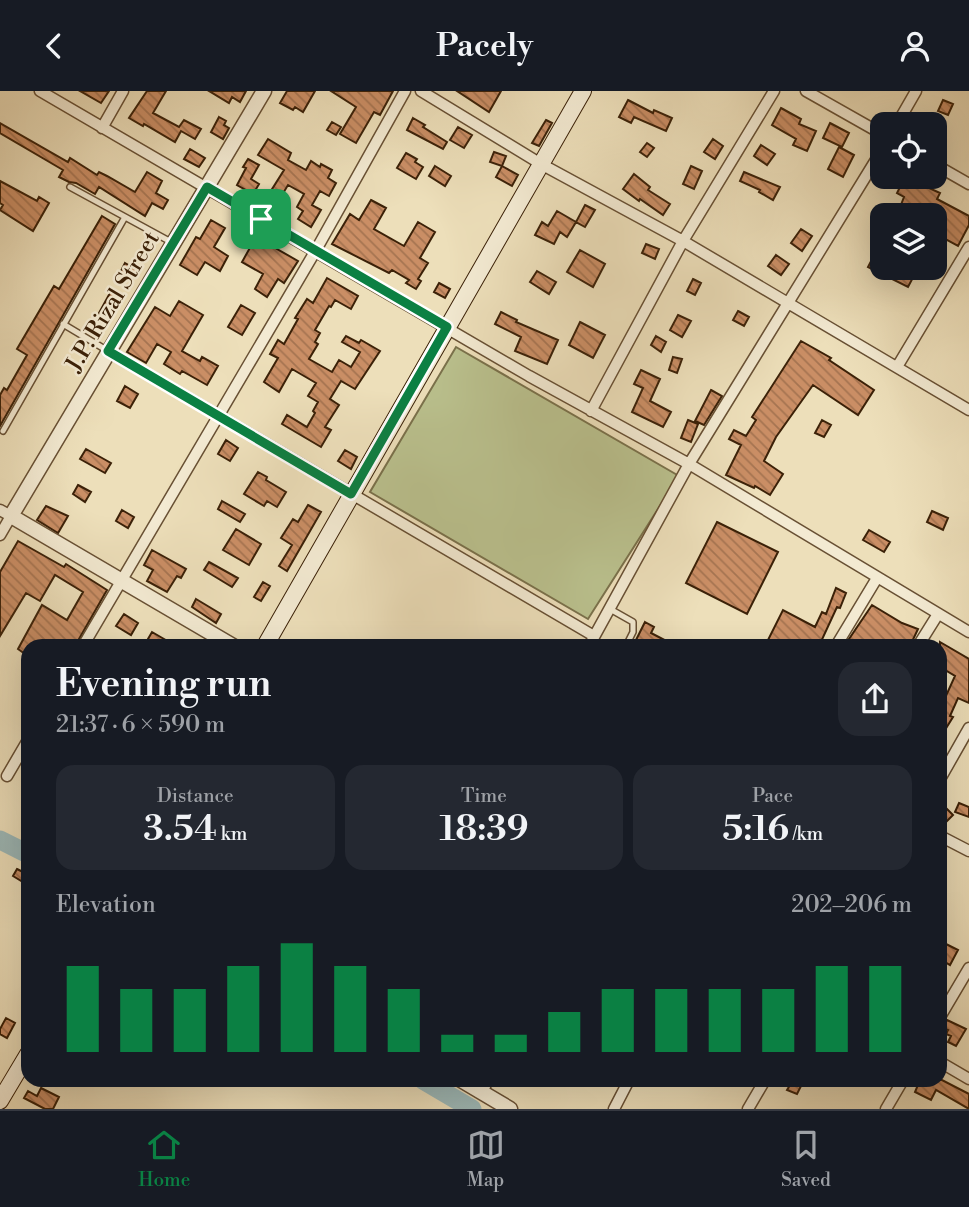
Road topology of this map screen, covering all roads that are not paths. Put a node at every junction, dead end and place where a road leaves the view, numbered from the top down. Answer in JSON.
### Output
{"nodes":[{"id":1,"x":40,"y":91,"type":"edge"},
{"id":2,"x":123,"y":91,"type":"edge"},
{"id":3,"x":264,"y":91,"type":"edge"},
{"id":4,"x":405,"y":91,"type":"edge"},
{"id":5,"x":421,"y":91,"type":"edge"},
{"id":6,"x":583,"y":91,"type":"edge"},
{"id":7,"x":774,"y":91,"type":"edge"},
{"id":8,"x":806,"y":91,"type":"edge"},
{"id":9,"x":916,"y":91,"type":"edge"},
{"id":10,"x":904,"y":112,"type":"edge"},
{"id":11,"x":870,"y":127,"type":"edge"},
{"id":12,"x":102,"y":128,"type":"junction"},
{"id":13,"x":541,"y":164,"type":"junction"},
{"id":14,"x":870,"y":169,"type":"edge"},
{"id":15,"x":947,"y":172,"type":"edge"},
{"id":16,"x":969,"y":184,"type":"edge"},
{"id":17,"x":70,"y":187,"type":"dead end"},
{"id":18,"x":207,"y":187,"type":"junction"},
{"id":19,"x":125,"y":217,"type":"junction"},
{"id":20,"x":683,"y":241,"type":"junction"},
{"id":21,"x":172,"y":243,"type":"junction"},
{"id":22,"x":969,"y":247,"type":"edge"},
{"id":23,"x":316,"y":250,"type":"junction"},
{"id":24,"x":788,"y":302,"type":"junction"},
{"id":25,"x":63,"y":324,"type":"junction"},
{"id":26,"x":447,"y":327,"type":"junction"},
{"id":27,"x":108,"y":351,"type":"junction"},
{"id":28,"x":897,"y":367,"type":"junction"},
{"id":29,"x":969,"y":410,"type":"edge"},
{"id":30,"x":591,"y":411,"type":"junction"},
{"id":31,"x":218,"y":416,"type":"junction"},
{"id":32,"x":3,"y":432,"type":"dead end"},
{"id":33,"x":689,"y":464,"type":"junction"},
{"id":34,"x":351,"y":494,"type":"junction"},
{"id":35,"x":5,"y":513,"type":"edge"},
{"id":36,"x":0,"y":535,"type":"edge"},
{"id":37,"x":877,"y":578,"type":"junction"},
{"id":38,"x":121,"y":581,"type":"junction"},
{"id":39,"x":610,"y":609,"type":"junction"},
{"id":40,"x":938,"y":614,"type":"junction"},
{"id":41,"x":969,"y":632,"type":"edge"},
{"id":42,"x":87,"y":639,"type":"edge"},
{"id":43,"x":221,"y":639,"type":"edge"},
{"id":44,"x":269,"y":639,"type":"edge"},
{"id":45,"x":589,"y":639,"type":"edge"},
{"id":46,"x":593,"y":639,"type":"edge"},
{"id":47,"x":630,"y":639,"type":"edge"},
{"id":48,"x":840,"y":639,"type":"edge"},
{"id":49,"x":922,"y":639,"type":"edge"},
{"id":50,"x":969,"y":728,"type":"edge"},
{"id":51,"x":21,"y":752,"type":"edge"},
{"id":52,"x":947,"y":767,"type":"edge"},
{"id":53,"x":7,"y":776,"type":"dead end"},
{"id":54,"x":947,"y":840,"type":"edge"},
{"id":55,"x":969,"y":851,"type":"edge"},
{"id":56,"x":969,"y":968,"type":"edge"},
{"id":57,"x":947,"y":1005,"type":"edge"},
{"id":58,"x":21,"y":1066,"type":"edge"},
{"id":59,"x":947,"y":1066,"type":"edge"},
{"id":60,"x":969,"y":1079,"type":"edge"},
{"id":61,"x":486,"y":1087,"type":"edge"},
{"id":62,"x":625,"y":1087,"type":"edge"},
{"id":63,"x":761,"y":1087,"type":"edge"},
{"id":64,"x":898,"y":1087,"type":"edge"},
{"id":65,"x":0,"y":1101,"type":"edge"},
{"id":66,"x":510,"y":1109,"type":"edge"},
{"id":67,"x":614,"y":1109,"type":"edge"},
{"id":68,"x":748,"y":1109,"type":"edge"},
{"id":69,"x":886,"y":1109,"type":"edge"}],
"edges":[{"from":1,"to":12,"type":"street"},
{"from":2,"to":12,"type":"street"},
{"from":3,"to":18,"type":"street","name":"J.P. Rizal Street"},
{"from":4,"to":23,"type":"street"},
{"from":5,"to":13,"type":"street"},
{"from":6,"to":13,"type":"main road"},
{"from":7,"to":20,"type":"street"},
{"from":8,"to":11,"type":"street"},
{"from":9,"to":10,"type":"street"},
{"from":12,"to":18,"type":"street"},
{"from":13,"to":20,"type":"street"},
{"from":13,"to":26,"type":"main road"},
{"from":14,"to":24,"type":"street"},
{"from":15,"to":16,"type":"street"},
{"from":17,"to":19,"type":"lane"},
{"from":18,"to":21,"type":"street","name":"J.P. Rizal Street"},
{"from":18,"to":23,"type":"street"},
{"from":19,"to":21,"type":"lane"},
{"from":19,"to":25,"type":"lane"},
{"from":20,"to":24,"type":"street"},
{"from":20,"to":30,"type":"street"},
{"from":21,"to":27,"type":"street","name":"J.P. Rizal Street"},
{"from":22,"to":28,"type":"street"},
{"from":23,"to":26,"type":"street"},
{"from":23,"to":31,"type":"street"},
{"from":24,"to":28,"type":"street"},
{"from":24,"to":33,"type":"street"},
{"from":25,"to":27,"type":"lane"},
{"from":25,"to":32,"type":"lane"},
{"from":26,"to":30,"type":"street"},
{"from":26,"to":34,"type":"main road"},
{"from":27,"to":31,"type":"street"},
{"from":27,"to":35,"type":"street","name":"J.P. Rizal Street"},
{"from":28,"to":29,"type":"street"},
{"from":30,"to":33,"type":"street"},
{"from":31,"to":34,"type":"street"},
{"from":31,"to":38,"type":"street"},
{"from":33,"to":37,"type":"street"},
{"from":33,"to":39,"type":"street"},
{"from":34,"to":44,"type":"main road"},
{"from":34,"to":45,"type":"street"},
{"from":35,"to":36,"type":"street","name":"J.P. Rizal Street"},
{"from":35,"to":38,"type":"street"},
{"from":37,"to":40,"type":"street"},
{"from":37,"to":48,"type":"street"},
{"from":38,"to":42,"type":"street"},
{"from":38,"to":43,"type":"street"},
{"from":39,"to":46,"type":"street"},
{"from":39,"to":47,"type":"lane"},
{"from":40,"to":41,"type":"street"},
{"from":40,"to":49,"type":"street"},
{"from":50,"to":52,"type":"street"},
{"from":51,"to":53,"type":"street"},
{"from":54,"to":55,"type":"street"},
{"from":56,"to":57,"type":"street"},
{"from":58,"to":65,"type":"main road"},
{"from":59,"to":60,"type":"street"},
{"from":61,"to":66,"type":"street"},
{"from":62,"to":67,"type":"street"},
{"from":63,"to":68,"type":"street"},
{"from":64,"to":69,"type":"street"}]}
